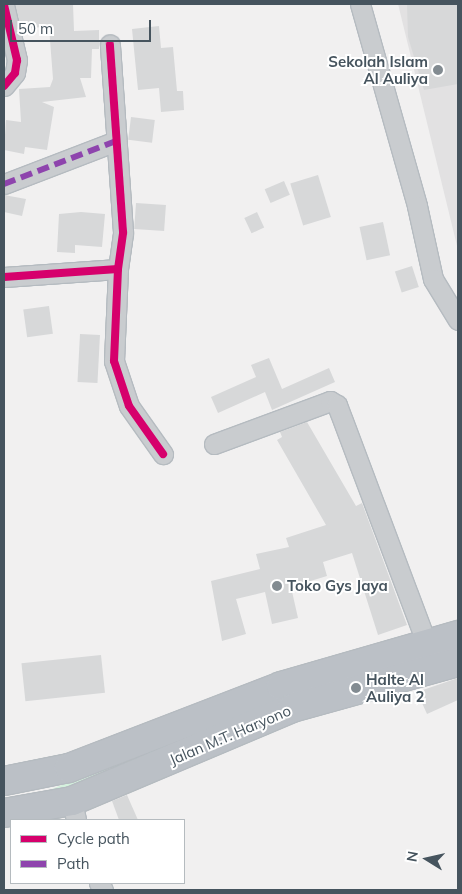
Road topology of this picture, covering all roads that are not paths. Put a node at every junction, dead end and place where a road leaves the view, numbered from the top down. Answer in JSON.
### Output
{"nodes":[{"id":1,"x":360,"y":4,"type":"edge"},
{"id":2,"x":4,"y":5,"type":"edge"},
{"id":3,"x":110,"y":44,"type":"dead end"},
{"id":4,"x":4,"y":86,"type":"edge"},
{"id":5,"x":116,"y":141,"type":"junction"},
{"id":6,"x":4,"y":184,"type":"edge"},
{"id":7,"x":118,"y":269,"type":"junction"},
{"id":8,"x":4,"y":277,"type":"edge"},
{"id":9,"x":458,"y":320,"type":"edge"},
{"id":10,"x":214,"y":444,"type":"dead end"},
{"id":11,"x":164,"y":454,"type":"dead end"},
{"id":12,"x":458,"y":635,"type":"edge"},
{"id":13,"x":427,"y":645,"type":"junction"},
{"id":14,"x":458,"y":662,"type":"edge"},
{"id":15,"x":287,"y":697,"type":"junction"},
{"id":16,"x":4,"y":782,"type":"edge"},
{"id":17,"x":74,"y":811,"type":"edge"},
{"id":18,"x":4,"y":813,"type":"edge"}],
"edges":[{"from":1,"to":9,"type":"street"},
{"from":2,"to":4,"type":"street"},
{"from":3,"to":5,"type":"street"},
{"from":5,"to":6,"type":"street"},
{"from":5,"to":7,"type":"street"},
{"from":7,"to":8,"type":"street"},
{"from":7,"to":11,"type":"street"},
{"from":10,"to":13,"type":"street"},
{"from":12,"to":13,"type":"highway","name":"Jalan M.T. Haryono"},
{"from":13,"to":15,"type":"highway","name":"Jalan M.T. Haryono"},
{"from":14,"to":15,"type":"highway","name":"Jalan M.T. Haryono"},
{"from":15,"to":16,"type":"highway","name":"Jalan M.T. Haryono"},
{"from":15,"to":17,"type":"highway","name":"Jalan M.T. Haryono"},
{"from":17,"to":18,"type":"highway","name":"Jalan M.T. Haryono"}]}
